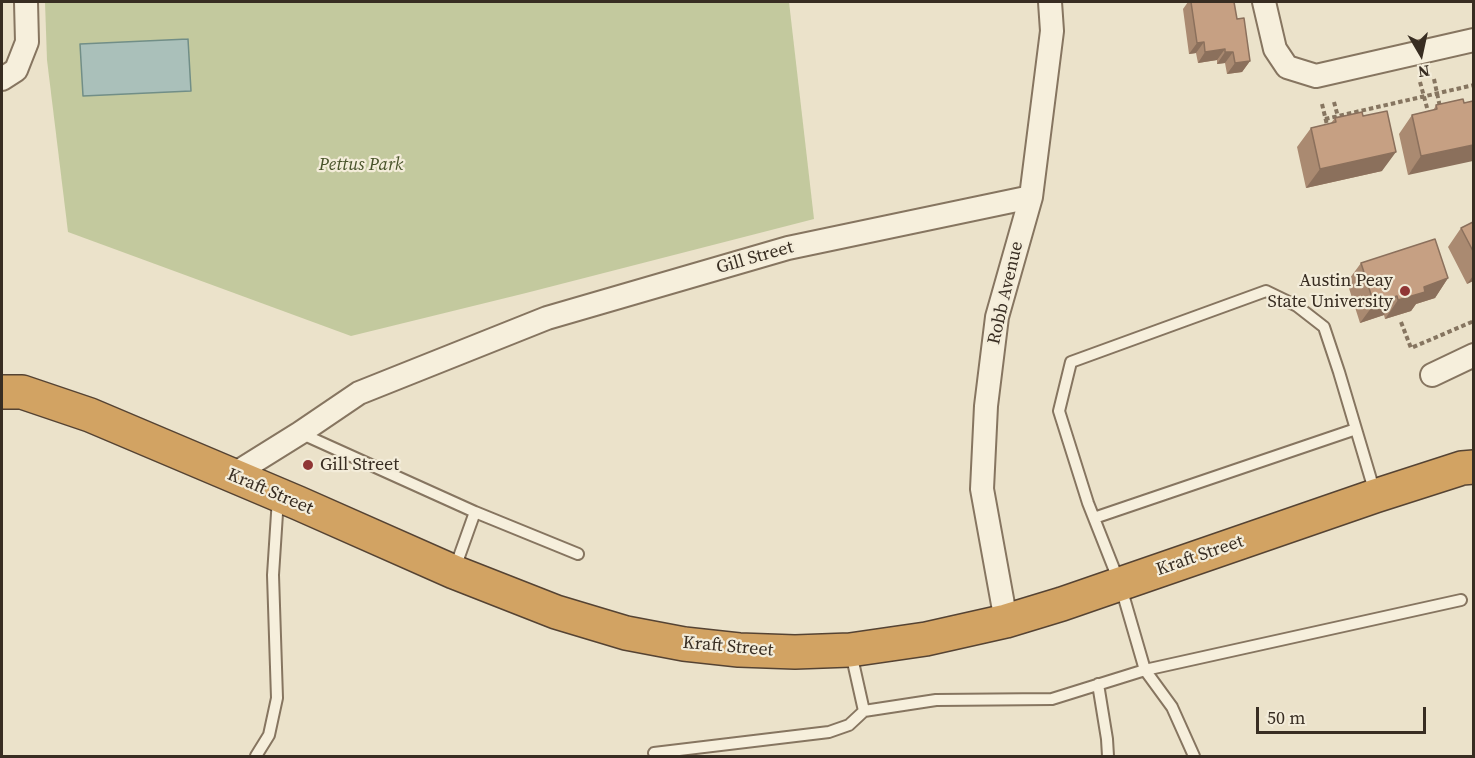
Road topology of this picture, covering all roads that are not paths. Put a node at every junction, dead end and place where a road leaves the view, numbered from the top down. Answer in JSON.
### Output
{"nodes":[{"id":1,"x":26,"y":2,"type":"edge"},
{"id":2,"x":1050,"y":2,"type":"edge"},
{"id":3,"x":1264,"y":2,"type":"edge"},
{"id":4,"x":1473,"y":40,"type":"edge"},
{"id":5,"x":2,"y":79,"type":"edge"},
{"id":6,"x":1031,"y":196,"type":"junction"},
{"id":7,"x":1473,"y":355,"type":"edge"},
{"id":8,"x":1432,"y":375,"type":"dead end"},
{"id":9,"x":2,"y":392,"type":"edge"},
{"id":10,"x":1356,"y":429,"type":"junction"},
{"id":11,"x":300,"y":433,"type":"junction"},
{"id":12,"x":1473,"y":467,"type":"edge"},
{"id":13,"x":231,"y":476,"type":"junction"},
{"id":14,"x":279,"y":495,"type":"junction"},
{"id":15,"x":1376,"y":496,"type":"junction"},
{"id":16,"x":475,"y":512,"type":"junction"},
{"id":17,"x":1094,"y":518,"type":"junction"},
{"id":18,"x":578,"y":554,"type":"dead end"},
{"id":19,"x":454,"y":572,"type":"junction"},
{"id":20,"x":1120,"y":584,"type":"junction"},
{"id":21,"x":1461,"y":600,"type":"dead end"},
{"id":22,"x":1006,"y":621,"type":"junction"},
{"id":23,"x":850,"y":650,"type":"junction"},
{"id":24,"x":1145,"y":670,"type":"junction"},
{"id":25,"x":1098,"y":684,"type":"junction"},
{"id":26,"x":864,"y":711,"type":"junction"},
{"id":27,"x":654,"y":753,"type":"dead end"},
{"id":28,"x":256,"y":756,"type":"edge"},
{"id":29,"x":1108,"y":756,"type":"edge"},
{"id":30,"x":1194,"y":756,"type":"edge"}],
"edges":[{"from":1,"to":5,"type":"street"},
{"from":2,"to":6,"type":"street","name":"Robb Avenue"},
{"from":3,"to":4,"type":"street"},
{"from":6,"to":11,"type":"street","name":"Gill Street"},
{"from":6,"to":22,"type":"street","name":"Robb Avenue"},
{"from":7,"to":8,"type":"street"},
{"from":9,"to":13,"type":"highway","name":"Kraft Street"},
{"from":10,"to":15,"type":"lane"},
{"from":10,"to":17,"type":"lane"},
{"from":10,"to":17,"type":"lane"},
{"from":11,"to":13,"type":"street","name":"Gill Street"},
{"from":11,"to":16,"type":"lane"},
{"from":12,"to":15,"type":"highway","name":"Kraft Street"},
{"from":13,"to":14,"type":"highway","name":"Kraft Street"},
{"from":14,"to":19,"type":"highway","name":"Kraft Street"},
{"from":14,"to":28,"type":"lane"},
{"from":15,"to":20,"type":"highway","name":"Kraft Street"},
{"from":16,"to":18,"type":"lane"},
{"from":16,"to":19,"type":"lane"},
{"from":17,"to":20,"type":"lane"},
{"from":19,"to":23,"type":"highway","name":"Kraft Street"},
{"from":20,"to":22,"type":"highway","name":"Kraft Street"},
{"from":20,"to":24,"type":"lane"},
{"from":21,"to":24,"type":"lane"},
{"from":22,"to":23,"type":"highway","name":"Kraft Street"},
{"from":23,"to":26,"type":"lane"},
{"from":24,"to":25,"type":"lane"},
{"from":24,"to":30,"type":"lane"},
{"from":25,"to":26,"type":"lane"},
{"from":25,"to":29,"type":"lane"},
{"from":26,"to":27,"type":"lane"}]}
